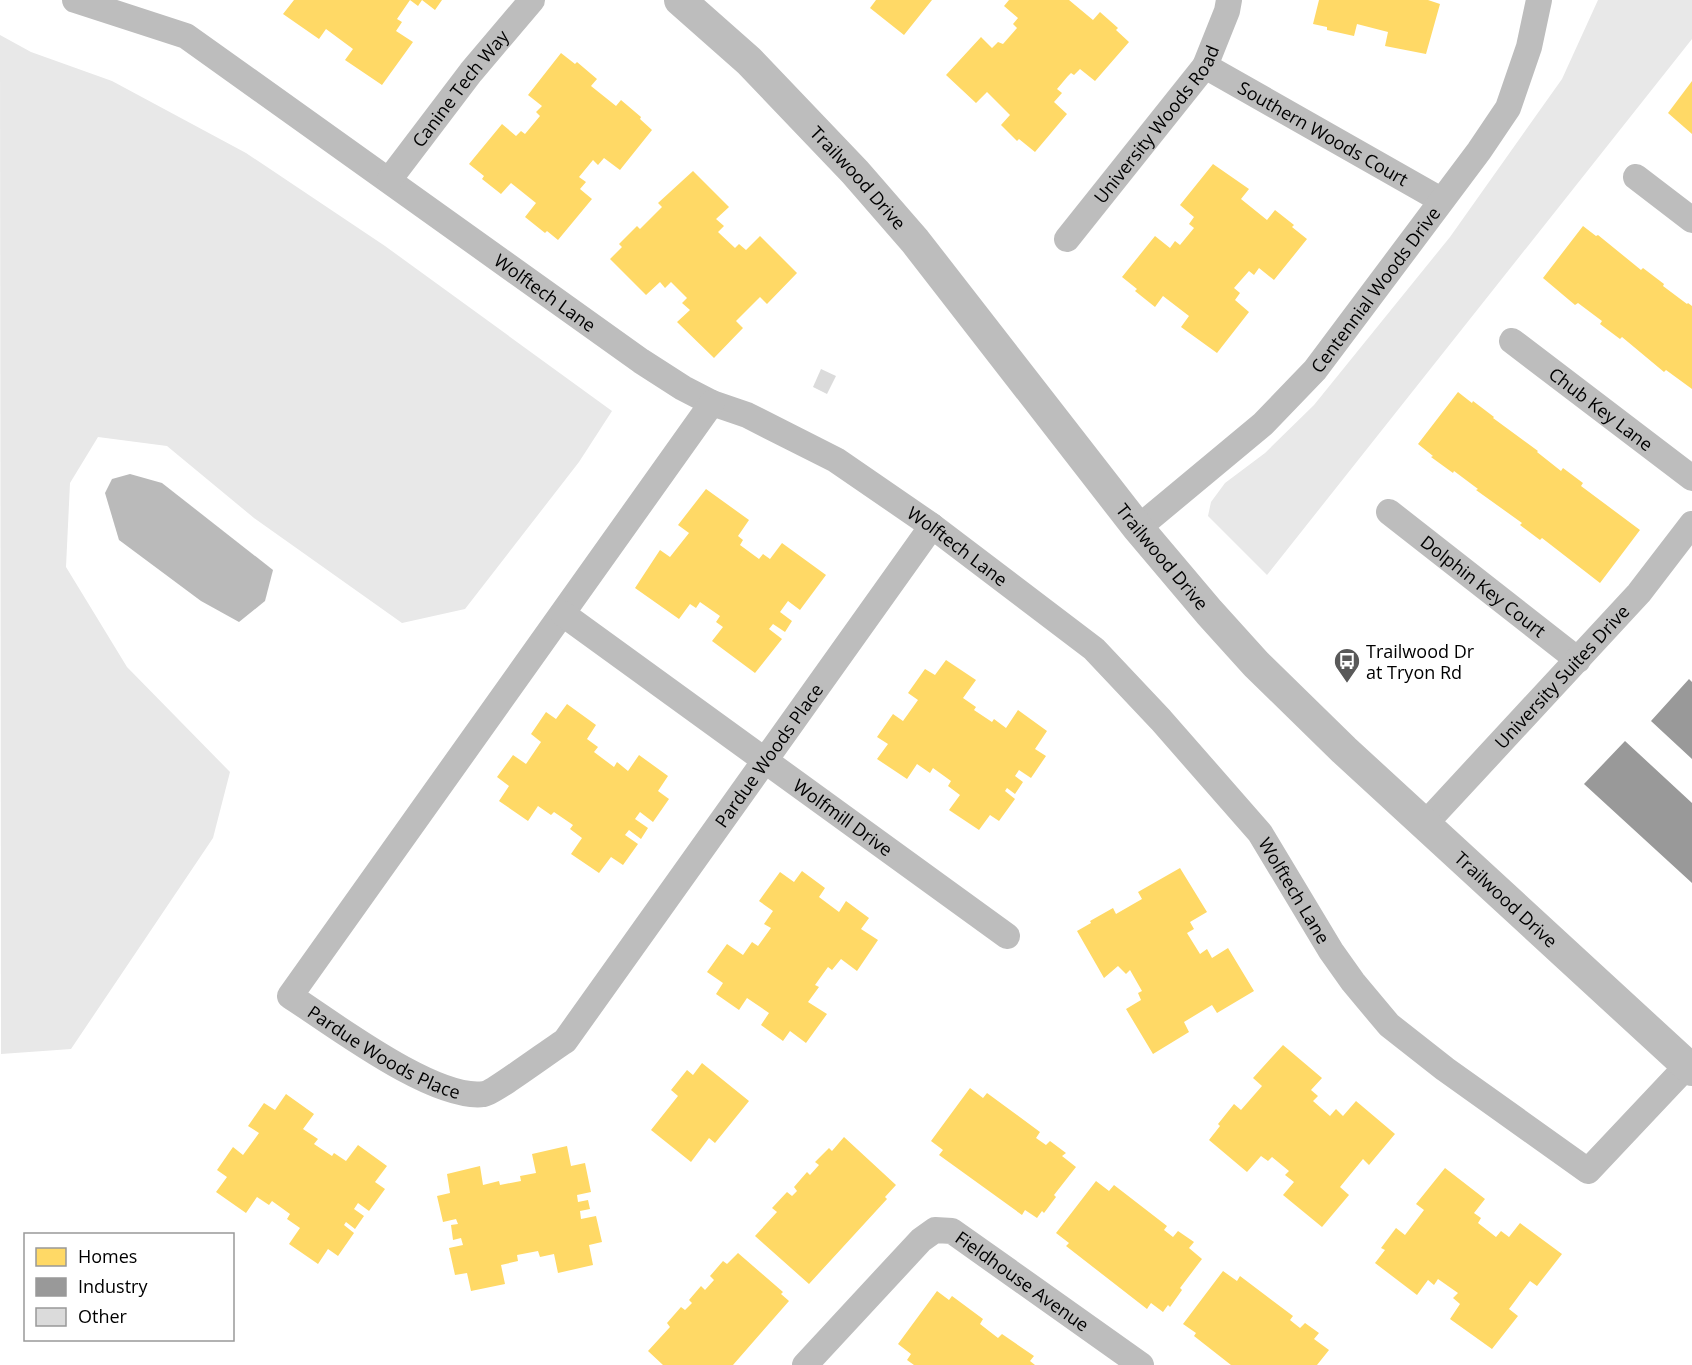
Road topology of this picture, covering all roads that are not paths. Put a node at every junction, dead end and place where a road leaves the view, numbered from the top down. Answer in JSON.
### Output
{"nodes":[{"id":1,"x":75,"y":0,"type":"edge"},
{"id":2,"x":532,"y":0,"type":"edge"},
{"id":3,"x":680,"y":0,"type":"edge"},
{"id":4,"x":1229,"y":0,"type":"edge"},
{"id":5,"x":1539,"y":0,"type":"edge"},
{"id":6,"x":1205,"y":66,"type":"junction"},
{"id":7,"x":1636,"y":177,"type":"dead end"},
{"id":8,"x":389,"y":180,"type":"junction"},
{"id":9,"x":1441,"y":200,"type":"junction"},
{"id":10,"x":1692,"y":220,"type":"edge"},
{"id":11,"x":1066,"y":239,"type":"dead end"},
{"id":12,"x":1512,"y":340,"type":"dead end"},
{"id":13,"x":712,"y":403,"type":"junction"},
{"id":14,"x":1692,"y":478,"type":"edge"},
{"id":15,"x":1389,"y":512,"type":"dead end"},
{"id":16,"x":1692,"y":524,"type":"edge"},
{"id":17,"x":932,"y":526,"type":"junction"},
{"id":18,"x":1138,"y":528,"type":"junction"},
{"id":19,"x":562,"y":615,"type":"junction"},
{"id":20,"x":1578,"y":660,"type":"junction"},
{"id":21,"x":766,"y":762,"type":"junction"},
{"id":22,"x":1425,"y":824,"type":"junction"},
{"id":23,"x":1007,"y":936,"type":"dead end"},
{"id":24,"x":1690,"y":1068,"type":"edge"},
{"id":25,"x":805,"y":1365,"type":"edge"},
{"id":26,"x":1141,"y":1365,"type":"edge"}],
"edges":[{"from":1,"to":8,"type":"street","name":"Wolftech Lane"},
{"from":2,"to":8,"type":"street","name":"Canine Tech Way"},
{"from":3,"to":18,"type":"street","name":"Trailwood Drive"},
{"from":4,"to":6,"type":"street","name":"University Woods Road"},
{"from":5,"to":9,"type":"street","name":"Centennial Woods Drive"},
{"from":6,"to":9,"type":"street","name":"Southern Woods Court"},
{"from":6,"to":11,"type":"street","name":"University Woods Road"},
{"from":7,"to":10,"type":"street"},
{"from":8,"to":13,"type":"street","name":"Wolftech Lane"},
{"from":9,"to":18,"type":"street","name":"Centennial Woods Drive"},
{"from":12,"to":14,"type":"street","name":"Chub Key Lane"},
{"from":13,"to":17,"type":"street","name":"Wolftech Lane"},
{"from":13,"to":19,"type":"street","name":"Pardue Woods Place"},
{"from":15,"to":20,"type":"street","name":"Dolphin Key Court"},
{"from":16,"to":20,"type":"street","name":"University Suites Drive"},
{"from":17,"to":21,"type":"street","name":"Pardue Woods Place"},
{"from":17,"to":24,"type":"street","name":"Wolftech Lane"},
{"from":18,"to":22,"type":"street","name":"Trailwood Drive"},
{"from":19,"to":21,"type":"street","name":"Wolfmill Drive"},
{"from":19,"to":21,"type":"street","name":"Pardue Woods Place"},
{"from":20,"to":22,"type":"street","name":"University Suites Drive"},
{"from":21,"to":23,"type":"street","name":"Wolfmill Drive"},
{"from":22,"to":24,"type":"street","name":"Trailwood Drive"},
{"from":25,"to":26,"type":"street","name":"Fieldhouse Avenue"}]}
